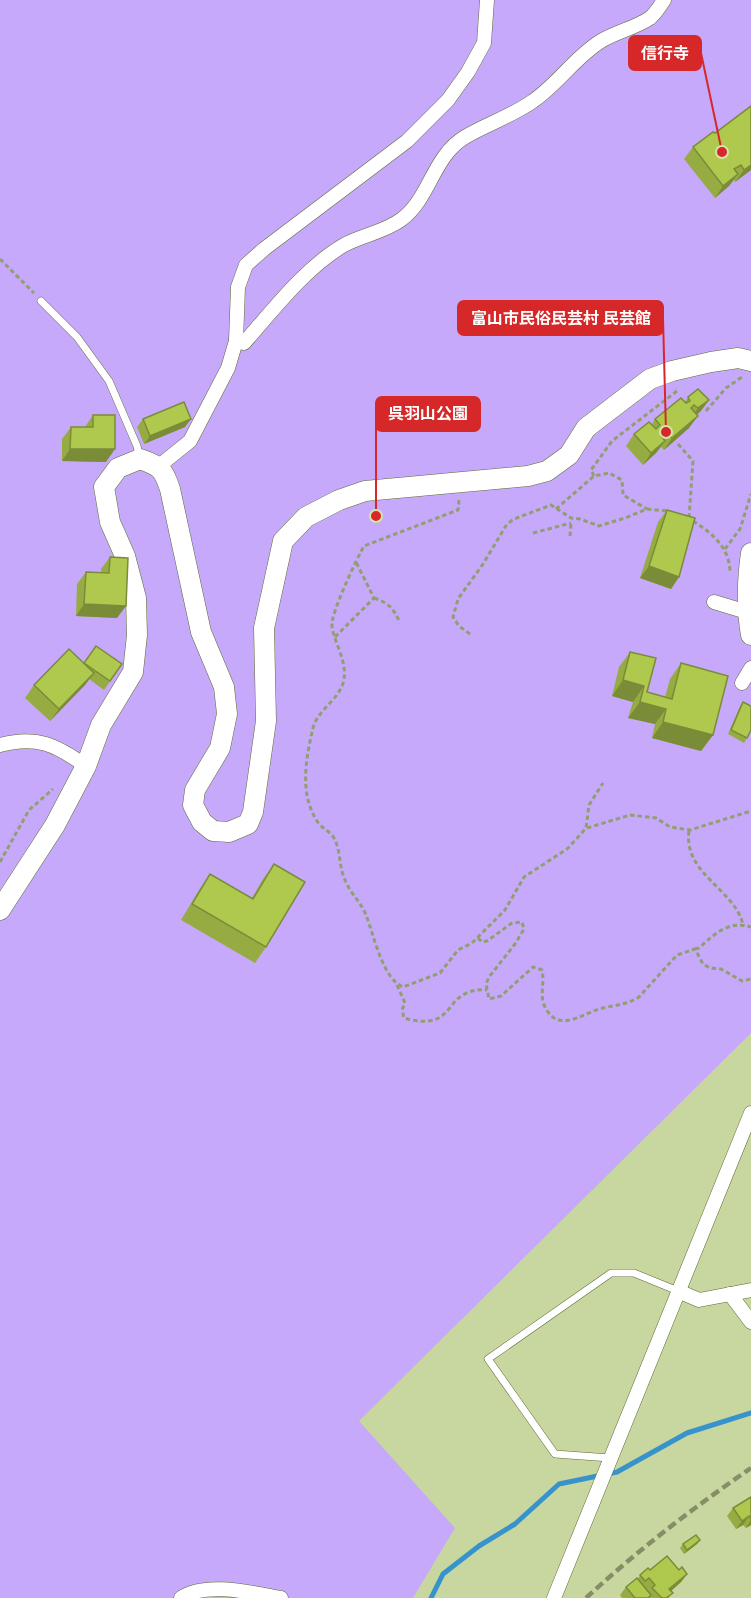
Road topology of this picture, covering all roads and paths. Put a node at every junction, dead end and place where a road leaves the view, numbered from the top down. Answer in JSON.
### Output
{"nodes":[{"id":1,"x":487,"y":0,"type":"edge"},
{"id":2,"x":664,"y":0,"type":"edge"},
{"id":3,"x":0,"y":259,"type":"edge"},
{"id":4,"x":41,"y":301,"type":"joint"},
{"id":5,"x":236,"y":341,"type":"junction"},
{"id":6,"x":747,"y":369,"type":"edge"},
{"id":7,"x":672,"y":371,"type":"junction"},
{"id":8,"x":706,"y":411,"type":"edge"},
{"id":9,"x":678,"y":444,"type":"edge"},
{"id":10,"x":140,"y":459,"type":"junction"},
{"id":11,"x":159,"y":466,"type":"junction"},
{"id":12,"x":594,"y":476,"type":"junction"},
{"id":13,"x":751,"y":494,"type":"edge"},
{"id":14,"x":459,"y":500,"type":"dead end"},
{"id":15,"x":556,"y":509,"type":"junction"},
{"id":16,"x":647,"y":509,"type":"junction"},
{"id":17,"x":672,"y":512,"type":"edge"},
{"id":18,"x":680,"y":515,"type":"edge"},
{"id":19,"x":688,"y":518,"type":"junction"},
{"id":20,"x":571,"y":520,"type":"junction"},
{"id":21,"x":533,"y":533,"type":"dead end"},
{"id":22,"x":570,"y":536,"type":"dead end"},
{"id":23,"x":725,"y":549,"type":"junction"},
{"id":24,"x":751,"y":553,"type":"edge"},
{"id":25,"x":356,"y":561,"type":"junction"},
{"id":26,"x":730,"y":576,"type":"dead end"},
{"id":27,"x":374,"y":598,"type":"junction"},
{"id":28,"x":714,"y":602,"type":"dead end"},
{"id":29,"x":747,"y":612,"type":"junction"},
{"id":30,"x":400,"y":623,"type":"dead end"},
{"id":31,"x":470,"y":634,"type":"dead end"},
{"id":32,"x":751,"y":635,"type":"edge"},
{"id":33,"x":335,"y":637,"type":"junction"},
{"id":34,"x":751,"y":668,"type":"edge"},
{"id":35,"x":742,"y":683,"type":"dead end"},
{"id":36,"x":0,"y":745,"type":"edge"},
{"id":37,"x":86,"y":766,"type":"junction"},
{"id":38,"x":603,"y":783,"type":"dead end"},
{"id":39,"x":57,"y":787,"type":"dead end"},
{"id":40,"x":751,"y":811,"type":"edge"},
{"id":41,"x":586,"y":828,"type":"junction"},
{"id":42,"x":690,"y":830,"type":"junction"},
{"id":43,"x":0,"y":862,"type":"edge"},
{"id":44,"x":0,"y":910,"type":"edge"},
{"id":45,"x":743,"y":924,"type":"junction"},
{"id":46,"x":751,"y":927,"type":"edge"},
{"id":47,"x":478,"y":938,"type":"junction"},
{"id":48,"x":695,"y":949,"type":"junction"},
{"id":49,"x":751,"y":979,"type":"edge"},
{"id":50,"x":397,"y":984,"type":"junction"},
{"id":51,"x":487,"y":990,"type":"junction"},
{"id":52,"x":751,"y":1113,"type":"edge"},
{"id":53,"x":751,"y":1290,"type":"edge"},
{"id":54,"x":678,"y":1291,"type":"junction"},
{"id":55,"x":729,"y":1294,"type":"junction"},
{"id":56,"x":751,"y":1322,"type":"edge"},
{"id":57,"x":610,"y":1458,"type":"junction"},
{"id":58,"x":181,"y":1598,"type":"edge"},
{"id":59,"x":281,"y":1598,"type":"edge"},
{"id":60,"x":554,"y":1598,"type":"edge"}],
"edges":[{"from":1,"to":5,"type":"street"},
{"from":2,"to":5,"type":"street"},
{"from":3,"to":4,"type":"path"},
{"from":4,"to":10,"type":"lane"},
{"from":5,"to":11,"type":"street"},
{"from":6,"to":7,"type":"street"},
{"from":6,"to":8,"type":"path"},
{"from":7,"to":11,"type":"street"},
{"from":7,"to":12,"type":"path"},
{"from":9,"to":19,"type":"path"},
{"from":10,"to":11,"type":"street"},
{"from":10,"to":37,"type":"street"},
{"from":12,"to":15,"type":"path"},
{"from":12,"to":16,"type":"path"},
{"from":13,"to":23,"type":"path"},
{"from":14,"to":25,"type":"path"},
{"from":15,"to":20,"type":"path"},
{"from":15,"to":31,"type":"path"},
{"from":16,"to":17,"type":"path"},
{"from":16,"to":20,"type":"path"},
{"from":18,"to":19,"type":"path"},
{"from":19,"to":23,"type":"path"},
{"from":20,"to":21,"type":"path"},
{"from":20,"to":22,"type":"path"},
{"from":23,"to":26,"type":"path"},
{"from":24,"to":29,"type":"street"},
{"from":25,"to":27,"type":"path"},
{"from":25,"to":33,"type":"path"},
{"from":27,"to":30,"type":"path"},
{"from":27,"to":33,"type":"path"},
{"from":28,"to":29,"type":"street"},
{"from":29,"to":32,"type":"street"},
{"from":33,"to":50,"type":"path"},
{"from":34,"to":35,"type":"street"},
{"from":36,"to":37,"type":"street"},
{"from":37,"to":44,"type":"street"},
{"from":38,"to":41,"type":"path"},
{"from":39,"to":43,"type":"path"},
{"from":40,"to":42,"type":"path"},
{"from":41,"to":42,"type":"path"},
{"from":41,"to":47,"type":"path"},
{"from":42,"to":45,"type":"path"},
{"from":45,"to":46,"type":"path"},
{"from":45,"to":48,"type":"path"},
{"from":47,"to":50,"type":"path"},
{"from":47,"to":51,"type":"path"},
{"from":48,"to":49,"type":"path"},
{"from":48,"to":51,"type":"path"},
{"from":50,"to":51,"type":"path"},
{"from":52,"to":54,"type":"street"},
{"from":53,"to":55,"type":"street"},
{"from":54,"to":55,"type":"street"},
{"from":54,"to":57,"type":"street"},
{"from":54,"to":57,"type":"lane"},
{"from":55,"to":56,"type":"street"},
{"from":57,"to":60,"type":"street"},
{"from":58,"to":59,"type":"street"}]}
